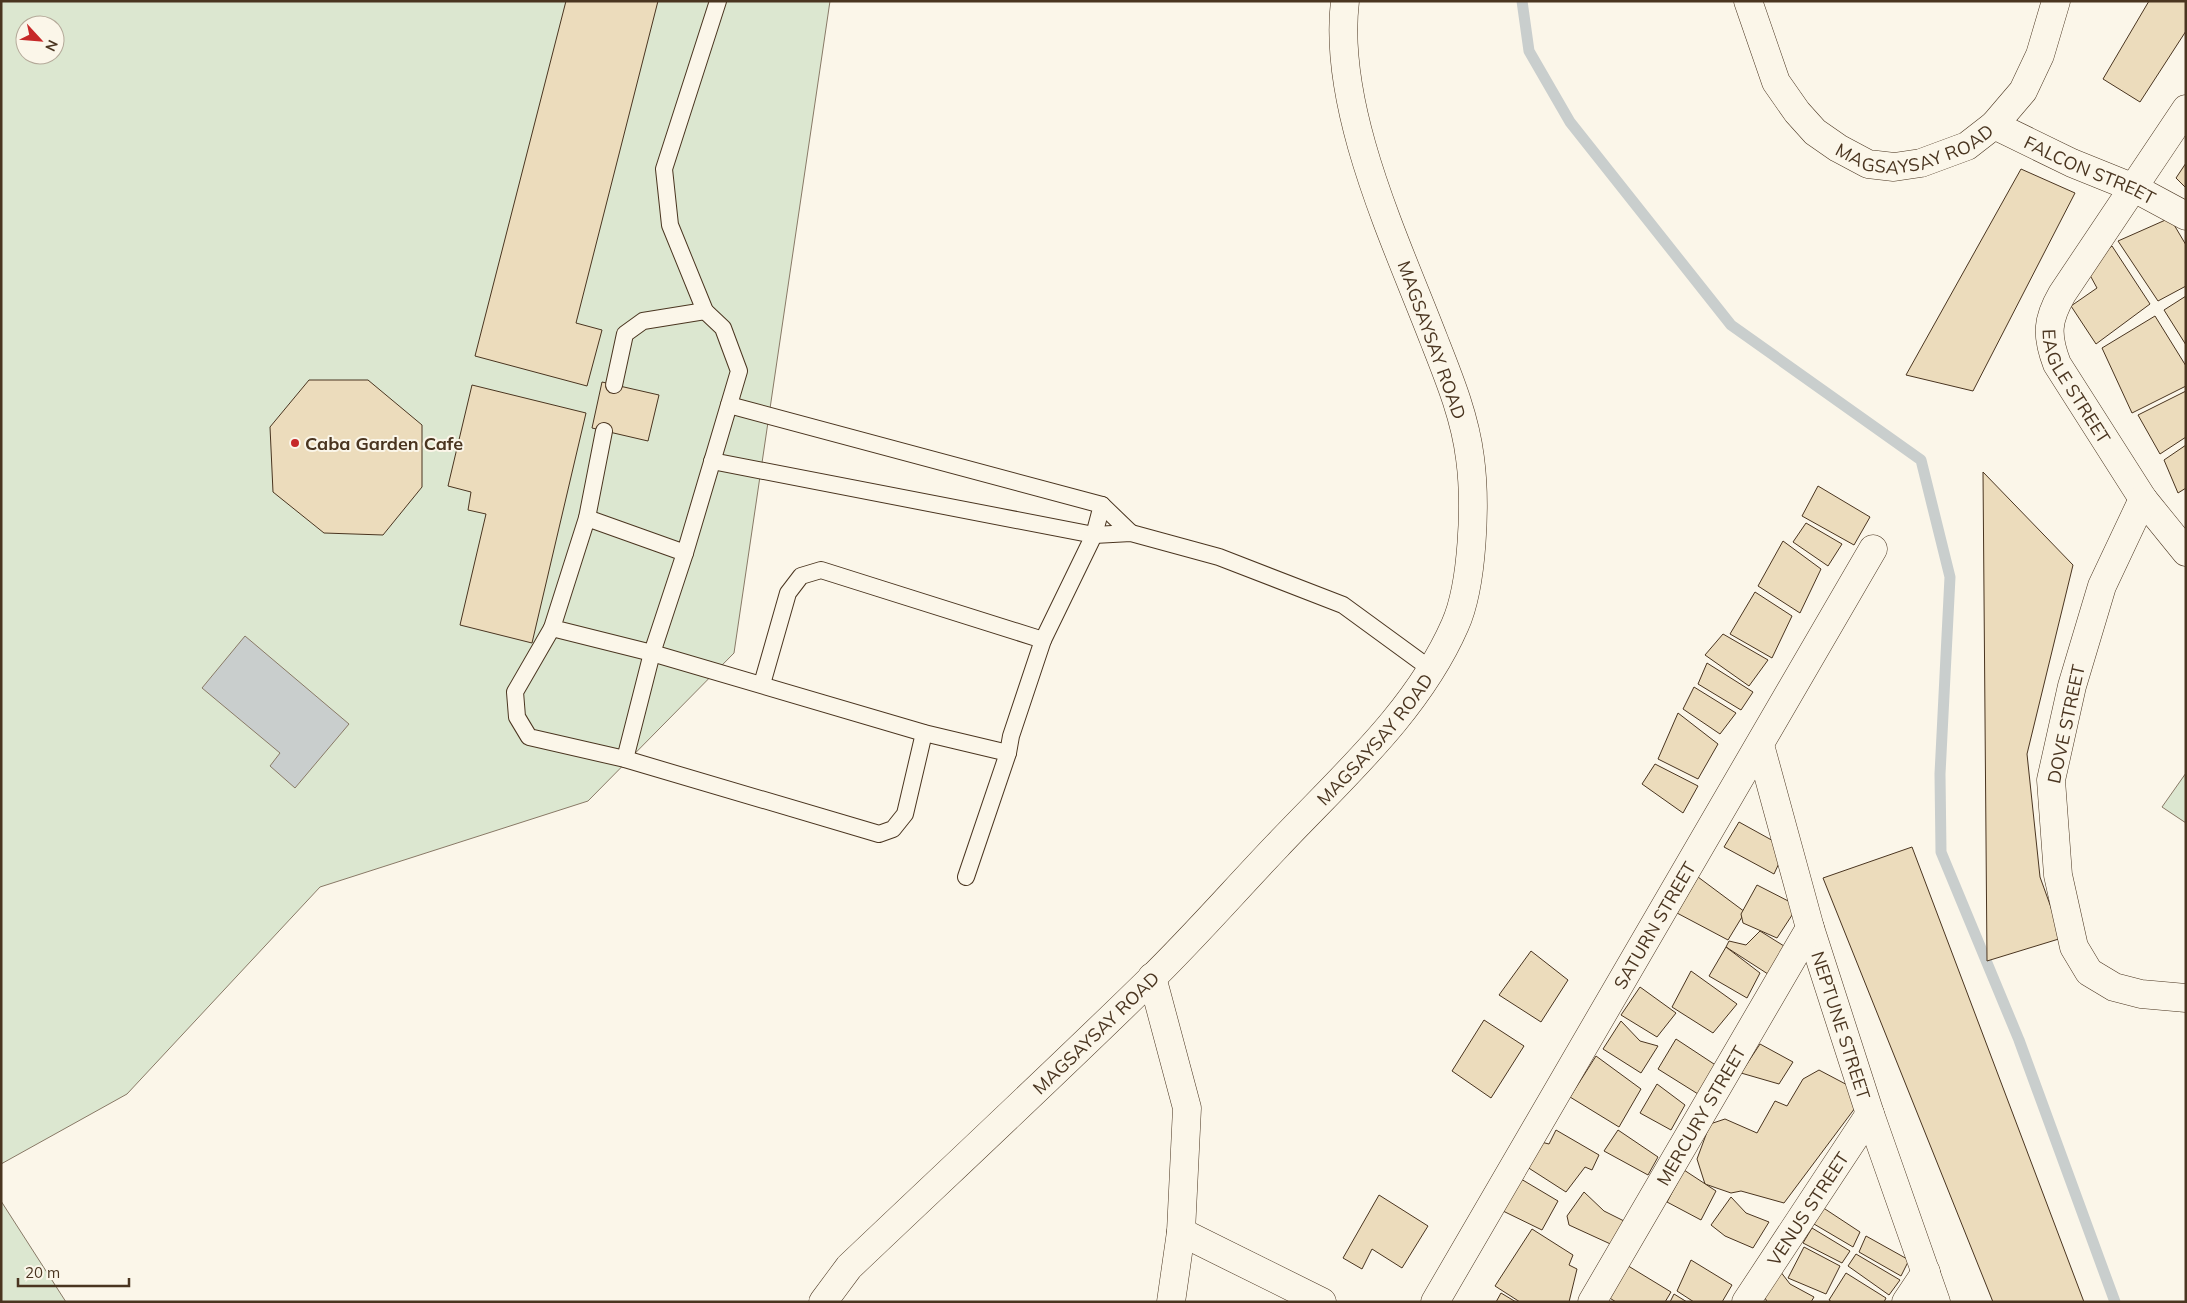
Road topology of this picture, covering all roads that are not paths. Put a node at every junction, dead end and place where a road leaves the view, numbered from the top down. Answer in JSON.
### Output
{"nodes":[{"id":1,"x":718,"y":1,"type":"edge"},
{"id":2,"x":1345,"y":1,"type":"edge"},
{"id":3,"x":1748,"y":1,"type":"edge"},
{"id":4,"x":2056,"y":1,"type":"edge"},
{"id":5,"x":2186,"y":109,"type":"edge"},
{"id":6,"x":1994,"y":125,"type":"junction"},
{"id":7,"x":2134,"y":188,"type":"junction"},
{"id":8,"x":2186,"y":216,"type":"edge"},
{"id":9,"x":705,"y":311,"type":"junction"},
{"id":10,"x":614,"y":385,"type":"dead end"},
{"id":11,"x":729,"y":404,"type":"junction"},
{"id":12,"x":604,"y":431,"type":"dead end"},
{"id":13,"x":712,"y":461,"type":"junction"},
{"id":14,"x":2143,"y":499,"type":"junction"},
{"id":15,"x":1102,"y":505,"type":"junction"},
{"id":16,"x":587,"y":518,"type":"junction"},
{"id":17,"x":1131,"y":533,"type":"junction"},
{"id":18,"x":1094,"y":535,"type":"junction"},
{"id":19,"x":1873,"y":549,"type":"dead end"},
{"id":20,"x":2186,"y":552,"type":"edge"},
{"id":21,"x":685,"y":553,"type":"junction"},
{"id":22,"x":552,"y":628,"type":"junction"},
{"id":23,"x":1043,"y":640,"type":"junction"},
{"id":24,"x":652,"y":652,"type":"junction"},
{"id":25,"x":1432,"y":670,"type":"junction"},
{"id":26,"x":762,"y":684,"type":"junction"},
{"id":27,"x":924,"y":733,"type":"junction"},
{"id":28,"x":1760,"y":745,"type":"junction"},
{"id":29,"x":1008,"y":752,"type":"junction"},
{"id":30,"x":625,"y":759,"type":"junction"},
{"id":31,"x":966,"y":876,"type":"dead end"},
{"id":32,"x":1810,"y":928,"type":"junction"},
{"id":33,"x":1152,"y":977,"type":"junction"},
{"id":34,"x":2186,"y":998,"type":"edge"},
{"id":35,"x":1870,"y":1114,"type":"junction"},
{"id":36,"x":1181,"y":1232,"type":"junction"},
{"id":37,"x":1926,"y":1272,"type":"junction"},
{"id":38,"x":823,"y":1302,"type":"edge"},
{"id":39,"x":1171,"y":1302,"type":"edge"},
{"id":40,"x":1322,"y":1302,"type":"edge"},
{"id":41,"x":1435,"y":1302,"type":"edge"},
{"id":42,"x":1592,"y":1302,"type":"edge"},
{"id":43,"x":1746,"y":1302,"type":"edge"},
{"id":44,"x":1906,"y":1302,"type":"edge"},
{"id":45,"x":1936,"y":1302,"type":"edge"}],
"edges":[{"from":1,"to":9,"type":"lane"},
{"from":2,"to":25,"type":"street","name":"MAGSAYSAY ROAD"},
{"from":3,"to":6,"type":"street","name":"MAGSAYSAY ROAD"},
{"from":4,"to":6,"type":"street","name":"MAGSAYSAY ROAD"},
{"from":5,"to":7,"type":"street","name":"EAGLE STREET"},
{"from":6,"to":7,"type":"street","name":"FALCON STREET"},
{"from":7,"to":8,"type":"street","name":"FALCON STREET"},
{"from":7,"to":14,"type":"street","name":"EAGLE STREET"},
{"from":9,"to":10,"type":"lane"},
{"from":9,"to":11,"type":"lane"},
{"from":11,"to":13,"type":"lane"},
{"from":11,"to":15,"type":"lane"},
{"from":12,"to":16,"type":"lane"},
{"from":13,"to":18,"type":"lane"},
{"from":13,"to":21,"type":"lane"},
{"from":14,"to":20,"type":"street","name":"EAGLE STREET"},
{"from":14,"to":34,"type":"street","name":"DOVE STREET"},
{"from":15,"to":17,"type":"lane"},
{"from":15,"to":18,"type":"lane"},
{"from":16,"to":21,"type":"lane"},
{"from":16,"to":22,"type":"lane"},
{"from":17,"to":18,"type":"lane"},
{"from":17,"to":25,"type":"lane"},
{"from":18,"to":23,"type":"lane"},
{"from":19,"to":28,"type":"street","name":"SATURN STREET"},
{"from":21,"to":24,"type":"lane"},
{"from":22,"to":24,"type":"lane"},
{"from":22,"to":30,"type":"lane"},
{"from":23,"to":26,"type":"lane"},
{"from":23,"to":29,"type":"lane"},
{"from":24,"to":26,"type":"lane"},
{"from":24,"to":30,"type":"lane"},
{"from":25,"to":33,"type":"street","name":"MAGSAYSAY ROAD"},
{"from":26,"to":27,"type":"lane"},
{"from":27,"to":29,"type":"lane"},
{"from":27,"to":30,"type":"lane"},
{"from":28,"to":32,"type":"street","name":"NEPTUNE STREET"},
{"from":28,"to":41,"type":"street","name":"SATURN STREET"},
{"from":29,"to":31,"type":"lane"},
{"from":32,"to":35,"type":"street","name":"NEPTUNE STREET"},
{"from":32,"to":42,"type":"street","name":"MERCURY STREET"},
{"from":33,"to":36,"type":"street"},
{"from":33,"to":38,"type":"street","name":"MAGSAYSAY ROAD"},
{"from":35,"to":37,"type":"street","name":"NEPTUNE STREET"},
{"from":35,"to":43,"type":"street","name":"VENUS STREET"},
{"from":36,"to":39,"type":"street"},
{"from":36,"to":40,"type":"street"},
{"from":37,"to":44,"type":"street"},
{"from":37,"to":45,"type":"street","name":"NEPTUNE STREET"}]}
